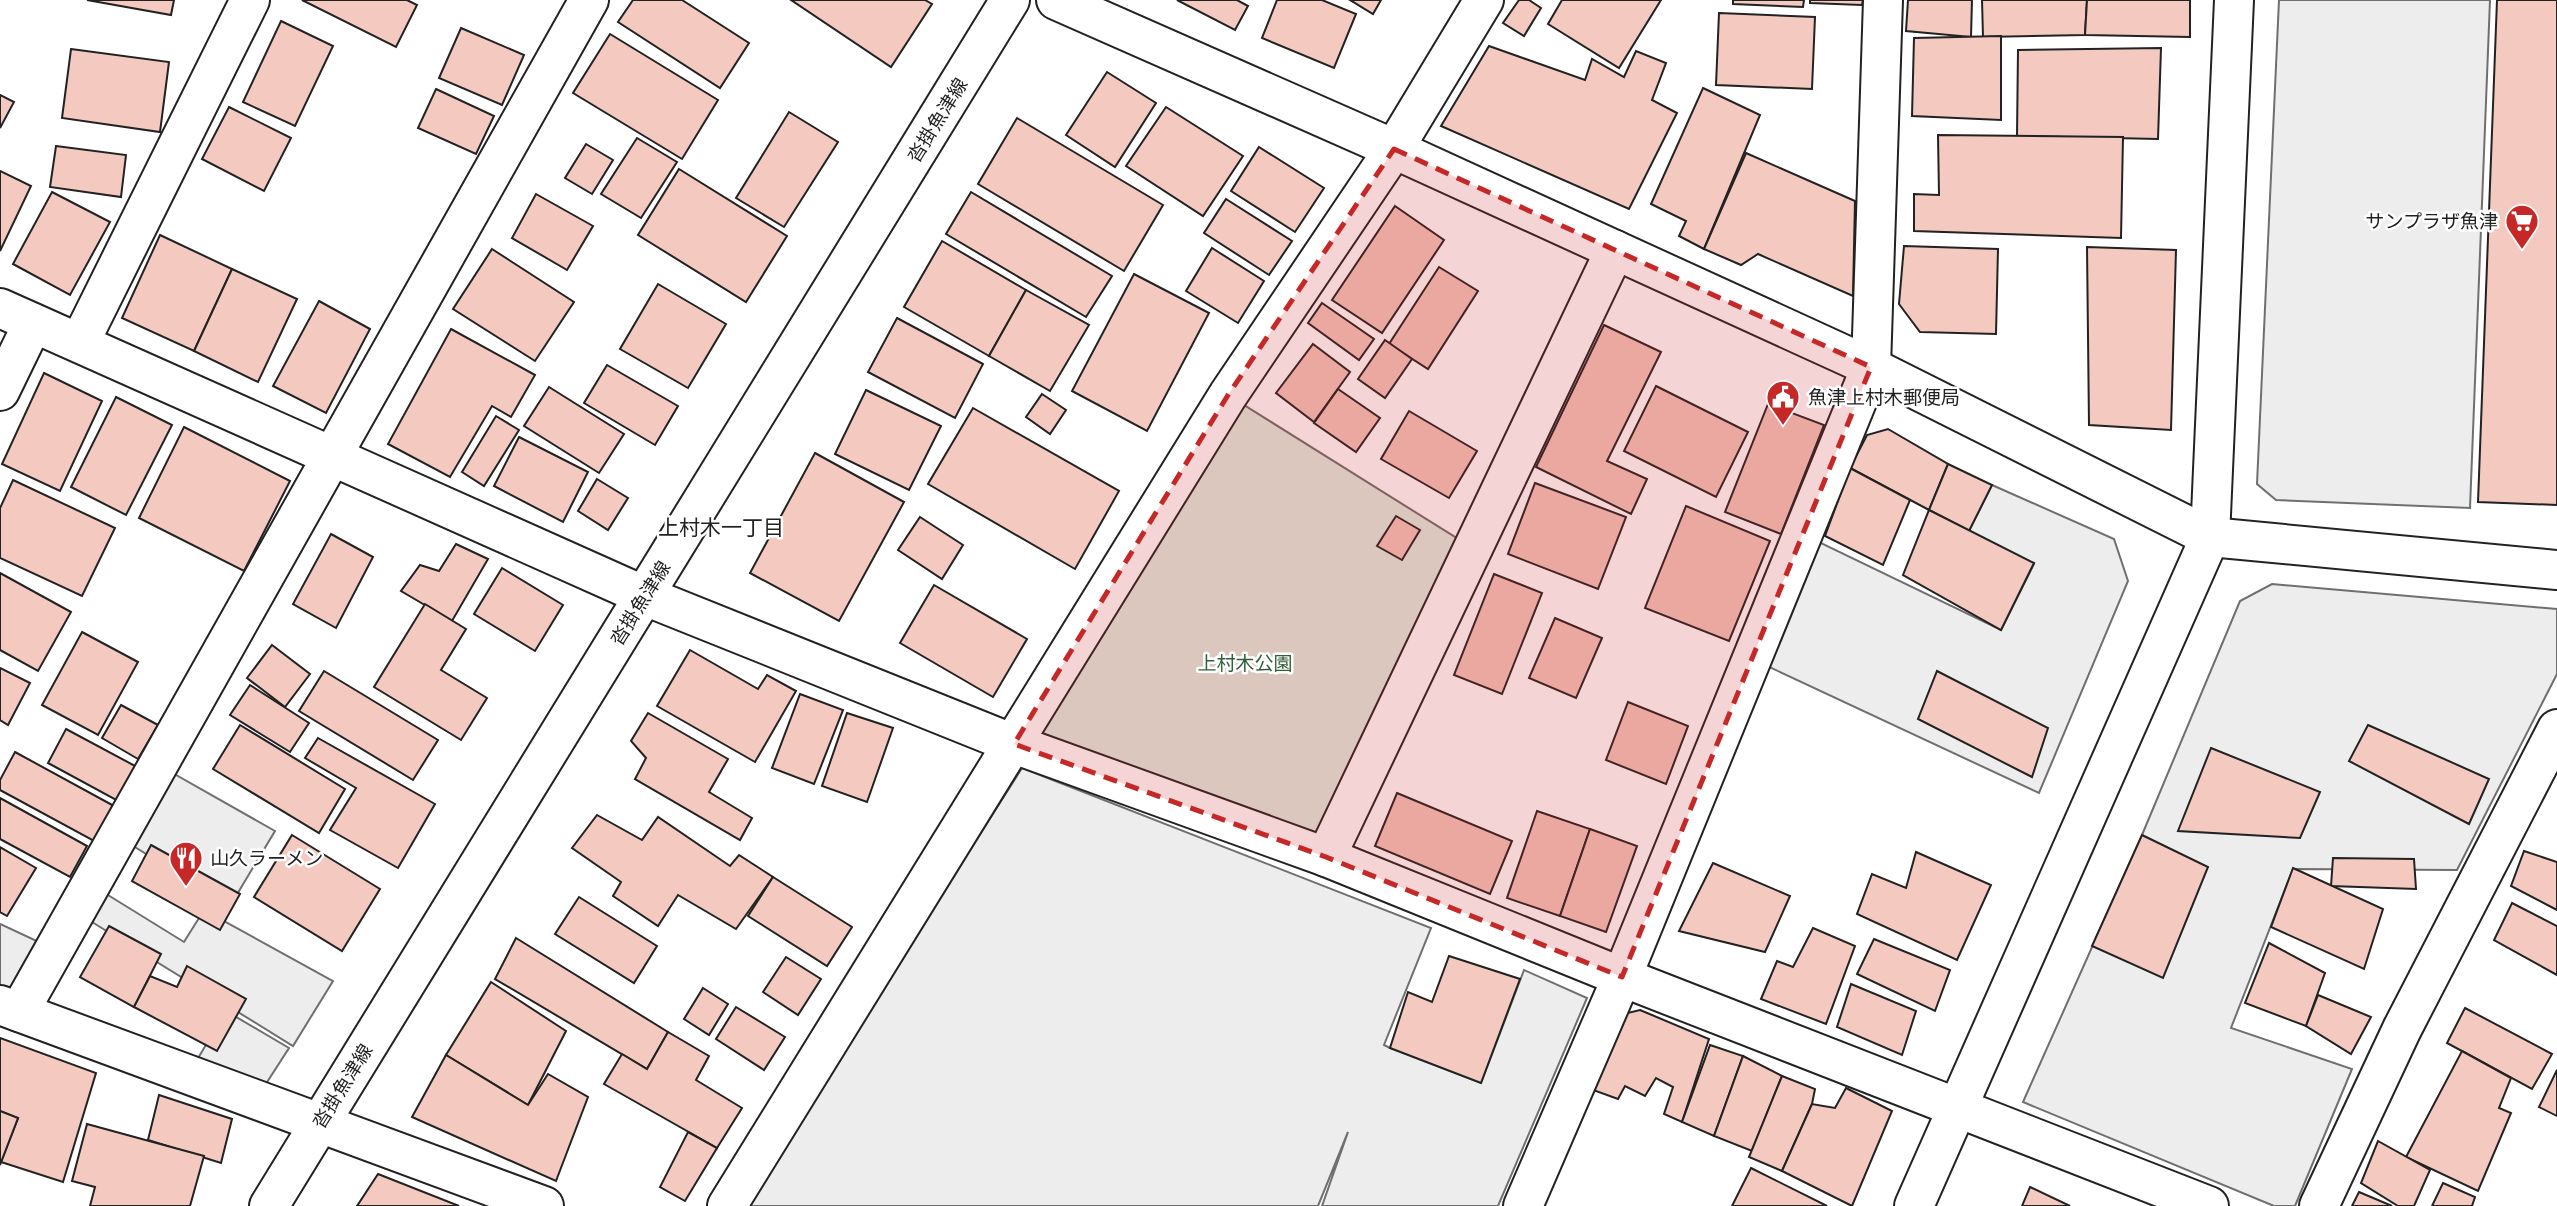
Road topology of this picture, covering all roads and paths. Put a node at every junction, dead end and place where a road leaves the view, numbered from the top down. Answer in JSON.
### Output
{"nodes":[{"id":1,"x":250,"y":0,"type":"edge"},
{"id":2,"x":589,"y":0,"type":"edge"},
{"id":3,"x":1010,"y":0,"type":"edge"},
{"id":4,"x":1056,"y":0,"type":"edge"},
{"id":5,"x":1484,"y":0,"type":"edge"},
{"id":6,"x":1883,"y":0,"type":"edge"},
{"id":7,"x":2234,"y":0,"type":"edge"},
{"id":8,"x":1395,"y":149,"type":"junction"},
{"id":9,"x":1615,"y":250,"type":"junction"},
{"id":10,"x":16,"y":315,"type":"edge"},
{"id":11,"x":80,"y":342,"type":"junction"},
{"id":12,"x":1871,"y":367,"type":"junction"},
{"id":13,"x":0,"y":391,"type":"edge"},
{"id":14,"x":334,"y":458,"type":"junction"},
{"id":15,"x":2210,"y":537,"type":"junction"},
{"id":16,"x":2557,"y":570,"type":"edge"},
{"id":17,"x":645,"y":596,"type":"junction"},
{"id":18,"x":2557,"y":729,"type":"edge"},
{"id":19,"x":1014,"y":744,"type":"junction"},
{"id":20,"x":1326,"y":857,"type":"junction"},
{"id":21,"x":1622,"y":977,"type":"junction"},
{"id":22,"x":9,"y":1009,"type":"edge"},
{"id":23,"x":1958,"y":1109,"type":"junction"},
{"id":24,"x":319,"y":1123,"type":"junction"},
{"id":25,"x":269,"y":1206,"type":"edge"},
{"id":26,"x":544,"y":1206,"type":"edge"},
{"id":27,"x":727,"y":1206,"type":"edge"},
{"id":28,"x":1523,"y":1206,"type":"edge"},
{"id":29,"x":1914,"y":1206,"type":"edge"},
{"id":30,"x":2209,"y":1206,"type":"edge"},
{"id":31,"x":2319,"y":1206,"type":"edge"}],
"edges":[{"from":1,"to":11,"type":"street"},
{"from":2,"to":14,"type":"street"},
{"from":3,"to":17,"type":"street","name":"沓掛魚津線"},
{"from":4,"to":8,"type":"street"},
{"from":5,"to":8,"type":"street"},
{"from":6,"to":12,"type":"street"},
{"from":7,"to":15,"type":"street"},
{"from":8,"to":9,"type":"street"},
{"from":8,"to":19,"type":"street"},
{"from":9,"to":12,"type":"street"},
{"from":9,"to":20,"type":"street"},
{"from":10,"to":11,"type":"street"},
{"from":10,"to":13,"type":"street"},
{"from":11,"to":14,"type":"street"},
{"from":12,"to":15,"type":"street"},
{"from":12,"to":21,"type":"street"},
{"from":14,"to":17,"type":"street"},
{"from":14,"to":22,"type":"street"},
{"from":15,"to":16,"type":"street"},
{"from":15,"to":23,"type":"street"},
{"from":17,"to":19,"type":"street"},
{"from":17,"to":24,"type":"street","name":"沓掛魚津線"},
{"from":18,"to":31,"type":"street"},
{"from":19,"to":20,"type":"street"},
{"from":19,"to":27,"type":"street"},
{"from":20,"to":21,"type":"street"},
{"from":21,"to":23,"type":"street"},
{"from":21,"to":28,"type":"street"},
{"from":22,"to":24,"type":"street"},
{"from":23,"to":29,"type":"street"},
{"from":23,"to":30,"type":"street"},
{"from":24,"to":25,"type":"street","name":"沓掛魚津線"},
{"from":24,"to":26,"type":"street"}]}
